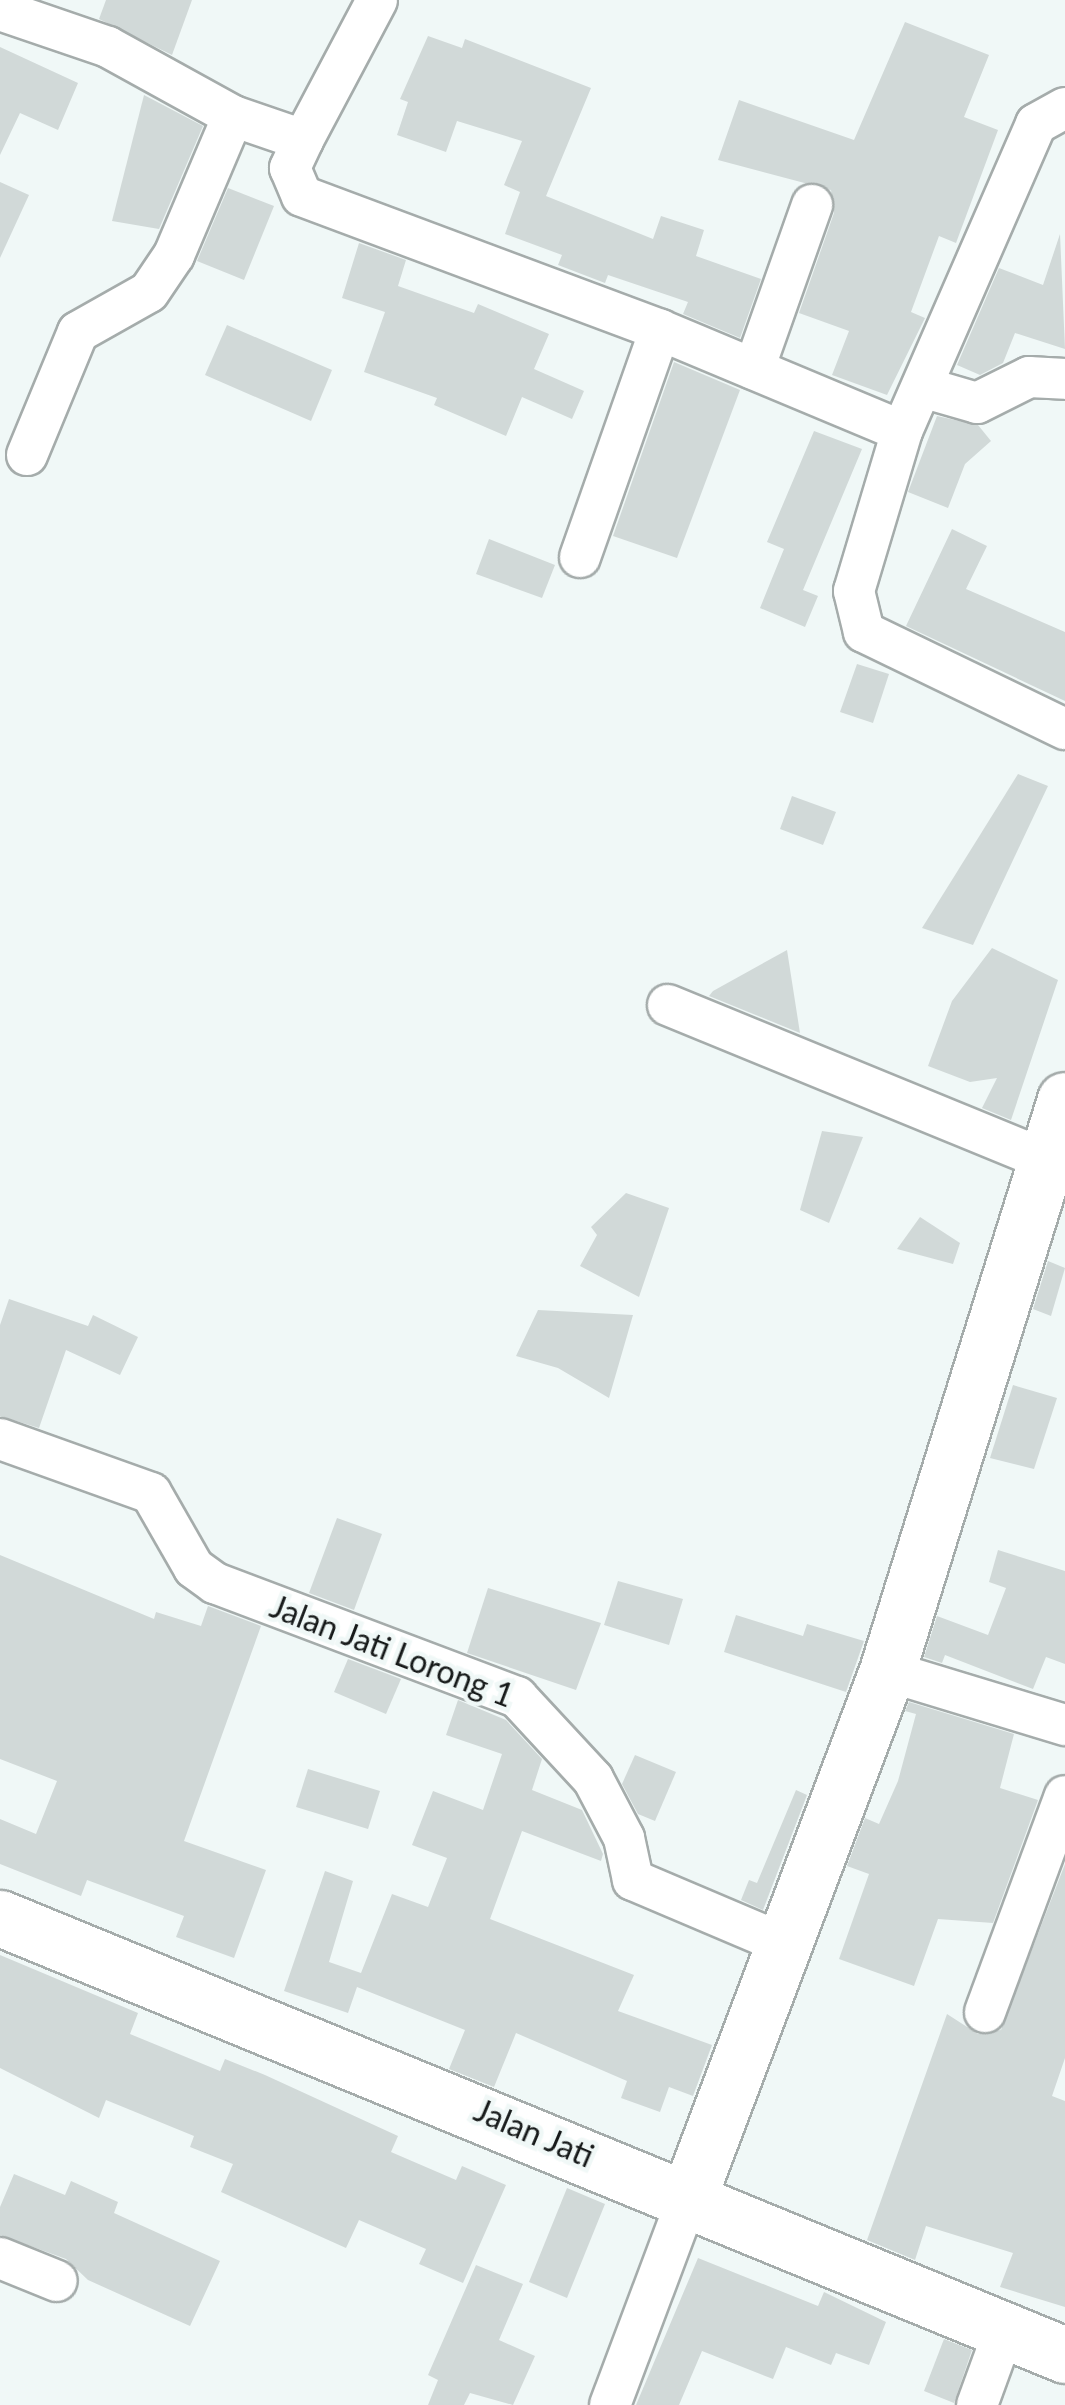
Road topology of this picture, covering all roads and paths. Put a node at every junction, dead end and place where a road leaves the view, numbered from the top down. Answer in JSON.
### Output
{"nodes":[{"id":1,"x":377,"y":0,"type":"edge"},
{"id":2,"x":0,"y":10,"type":"edge"},
{"id":3,"x":1065,"y":108,"type":"edge"},
{"id":4,"x":233,"y":116,"type":"junction"},
{"id":5,"x":304,"y":140,"type":"junction"},
{"id":6,"x":812,"y":205,"type":"dead end"},
{"id":7,"x":660,"y":330,"type":"junction"},
{"id":8,"x":754,"y":369,"type":"junction"},
{"id":9,"x":1065,"y":379,"type":"edge"},
{"id":10,"x":922,"y":386,"type":"junction"},
{"id":11,"x":902,"y":431,"type":"junction"},
{"id":12,"x":27,"y":456,"type":"dead end"},
{"id":13,"x":580,"y":558,"type":"dead end"},
{"id":14,"x":1065,"y":729,"type":"edge"},
{"id":15,"x":668,"y":1006,"type":"dead end"},
{"id":16,"x":1057,"y":1138,"type":"edge"},
{"id":17,"x":0,"y":1439,"type":"edge"},
{"id":18,"x":887,"y":1671,"type":"junction"},
{"id":19,"x":1065,"y":1725,"type":"edge"},
{"id":20,"x":1065,"y":1796,"type":"edge"},
{"id":21,"x":0,"y":1918,"type":"edge"},
{"id":22,"x":786,"y":1945,"type":"junction"},
{"id":23,"x":985,"y":2012,"type":"dead end"},
{"id":24,"x":688,"y":2198,"type":"junction"},
{"id":25,"x":0,"y":2258,"type":"edge"},
{"id":26,"x":57,"y":2281,"type":"dead end"},
{"id":27,"x":1004,"y":2331,"type":"junction"},
{"id":28,"x":1065,"y":2355,"type":"edge"},
{"id":29,"x":610,"y":2405,"type":"edge"},
{"id":30,"x":977,"y":2405,"type":"edge"}],
"edges":[{"from":1,"to":5,"type":"street"},
{"from":2,"to":4,"type":"street"},
{"from":3,"to":10,"type":"street"},
{"from":4,"to":5,"type":"street"},
{"from":4,"to":12,"type":"street"},
{"from":5,"to":7,"type":"street"},
{"from":6,"to":8,"type":"street"},
{"from":7,"to":8,"type":"street"},
{"from":7,"to":13,"type":"street"},
{"from":8,"to":11,"type":"street"},
{"from":9,"to":10,"type":"street"},
{"from":10,"to":11,"type":"street"},
{"from":11,"to":14,"type":"street"},
{"from":15,"to":16,"type":"street"},
{"from":16,"to":18,"type":"street"},
{"from":17,"to":22,"type":"street","name":"Jalan Jati Lorong 1"},
{"from":18,"to":19,"type":"street"},
{"from":18,"to":22,"type":"street"},
{"from":20,"to":23,"type":"street"},
{"from":21,"to":24,"type":"street","name":"Jalan Jati"},
{"from":22,"to":24,"type":"street"},
{"from":24,"to":27,"type":"street","name":"Jalan Jati"},
{"from":24,"to":29,"type":"street"},
{"from":25,"to":26,"type":"street"},
{"from":27,"to":28,"type":"street","name":"Jalan Jati"},
{"from":27,"to":30,"type":"street"}]}
